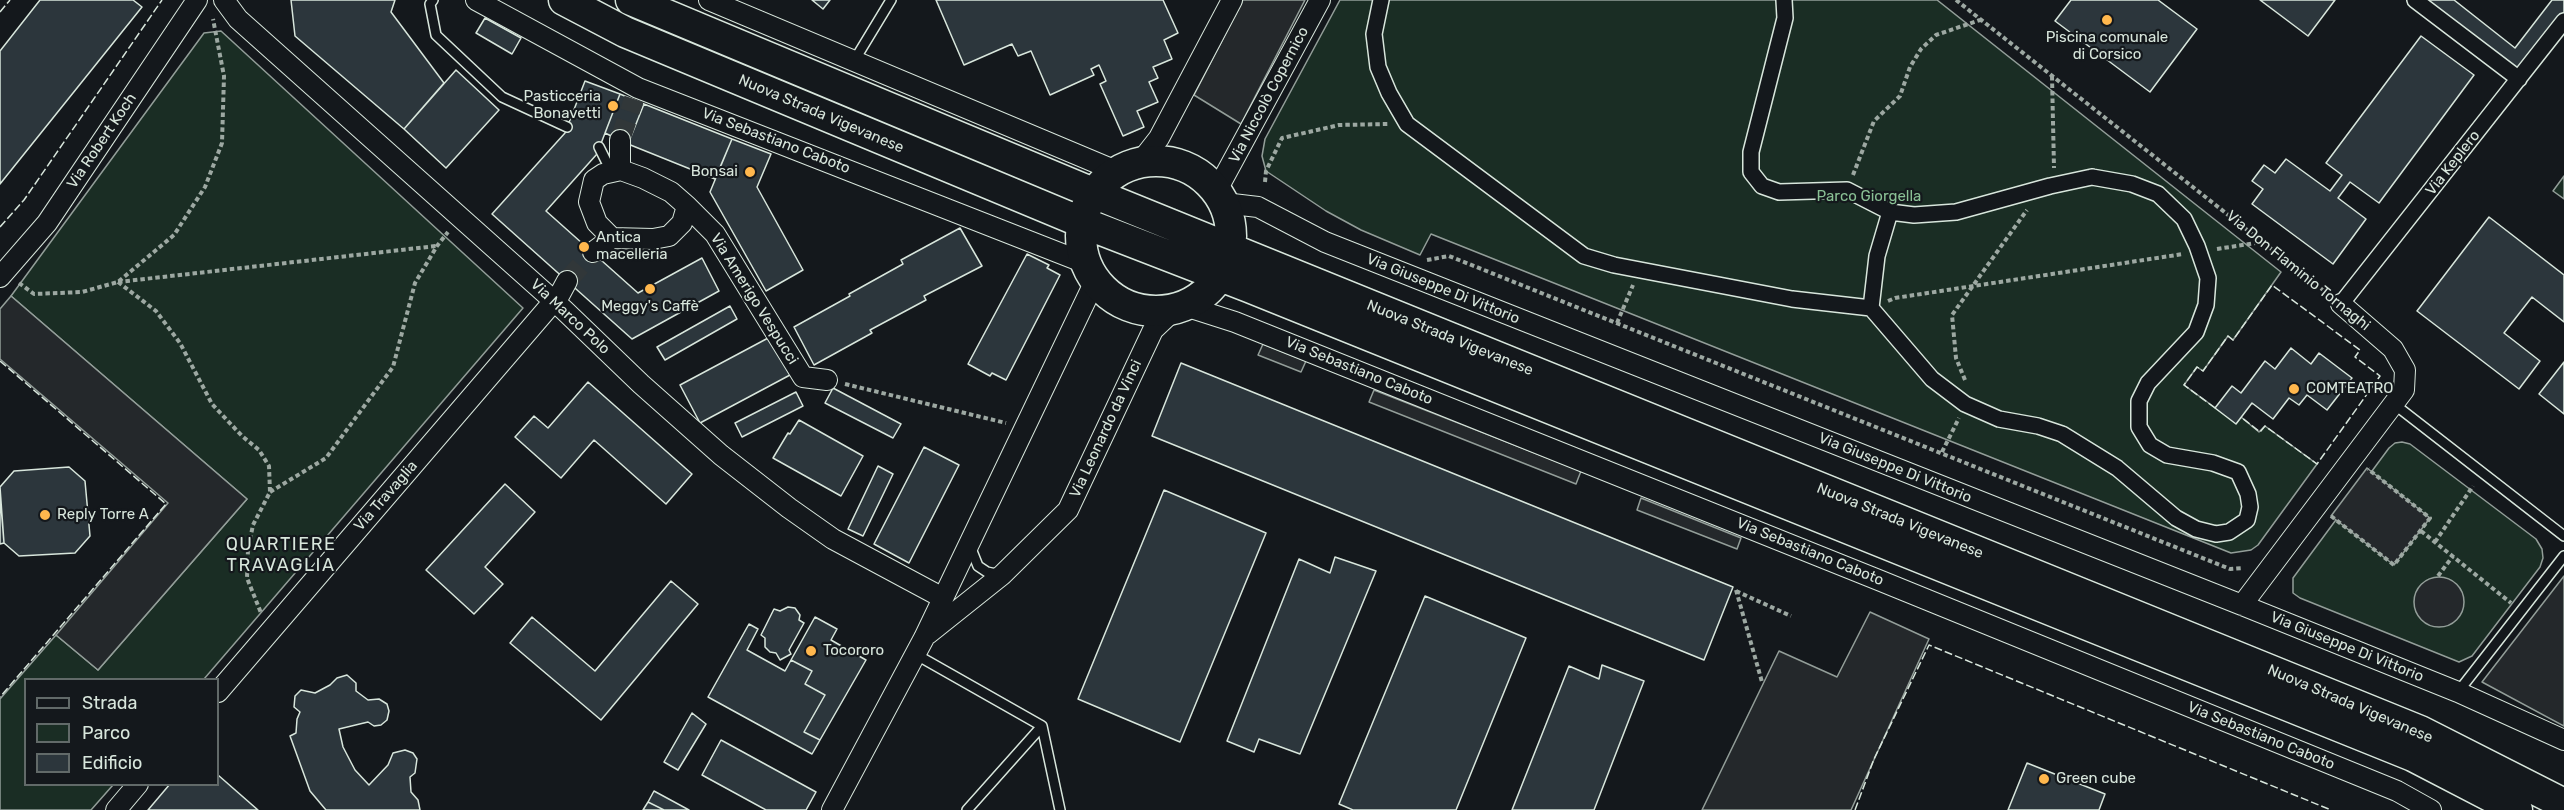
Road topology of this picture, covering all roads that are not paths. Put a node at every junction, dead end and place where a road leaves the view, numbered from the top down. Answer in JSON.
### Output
{"nodes":[{"id":1,"x":197,"y":0,"type":"edge"},
{"id":2,"x":224,"y":0,"type":"edge"},
{"id":3,"x":432,"y":0,"type":"edge"},
{"id":4,"x":476,"y":0,"type":"edge"},
{"id":5,"x":564,"y":0,"type":"edge"},
{"id":6,"x":631,"y":0,"type":"edge"},
{"id":7,"x":709,"y":0,"type":"edge"},
{"id":8,"x":891,"y":0,"type":"edge"},
{"id":9,"x":1232,"y":0,"type":"edge"},
{"id":10,"x":1320,"y":0,"type":"edge"},
{"id":11,"x":1381,"y":0,"type":"edge"},
{"id":12,"x":1784,"y":0,"type":"edge"},
{"id":13,"x":2415,"y":0,"type":"edge"},
{"id":14,"x":2564,"y":21,"type":"edge"},
{"id":15,"x":854,"y":61,"type":"junction"},
{"id":16,"x":2519,"y":79,"type":"junction"},
{"id":17,"x":567,"y":127,"type":"dead end"},
{"id":18,"x":621,"y":140,"type":"tunnel mouth"},
{"id":19,"x":599,"y":147,"type":"dead end"},
{"id":20,"x":1128,"y":166,"type":"junction"},
{"id":21,"x":615,"y":170,"type":"junction"},
{"id":22,"x":1093,"y":193,"type":"junction"},
{"id":23,"x":1221,"y":196,"type":"junction"},
{"id":24,"x":687,"y":206,"type":"junction"},
{"id":25,"x":1890,"y":212,"type":"junction"},
{"id":26,"x":1081,"y":222,"type":"junction"},
{"id":27,"x":612,"y":238,"type":"junction"},
{"id":28,"x":593,"y":252,"type":"tunnel mouth"},
{"id":29,"x":1226,"y":263,"type":"junction"},
{"id":30,"x":1090,"y":272,"type":"junction"},
{"id":31,"x":0,"y":277,"type":"edge"},
{"id":32,"x":567,"y":281,"type":"tunnel mouth"},
{"id":33,"x":554,"y":302,"type":"junction"},
{"id":34,"x":2341,"y":304,"type":"joint"},
{"id":35,"x":1180,"y":308,"type":"junction"},
{"id":36,"x":1871,"y":308,"type":"junction"},
{"id":37,"x":827,"y":380,"type":"road end"},
{"id":38,"x":2394,"y":404,"type":"junction"},
{"id":39,"x":2564,"y":536,"type":"edge"},
{"id":40,"x":969,"y":544,"type":"junction"},
{"id":41,"x":2564,"y":556,"type":"edge"},
{"id":42,"x":1002,"y":575,"type":"junction"},
{"id":43,"x":943,"y":598,"type":"junction"},
{"id":44,"x":2242,"y":605,"type":"junction"},
{"id":45,"x":920,"y":646,"type":"junction"},
{"id":46,"x":219,"y":691,"type":"edge"},
{"id":47,"x":2458,"y":692,"type":"junction"},
{"id":48,"x":1042,"y":726,"type":"junction"},
{"id":49,"x":2564,"y":740,"type":"edge"},
{"id":50,"x":136,"y":786,"type":"edge"},
{"id":51,"x":2564,"y":804,"type":"edge"},
{"id":52,"x":116,"y":810,"type":"edge"},
{"id":53,"x":832,"y":810,"type":"edge"},
{"id":54,"x":967,"y":810,"type":"edge"},
{"id":55,"x":1060,"y":810,"type":"edge"},
{"id":56,"x":2431,"y":810,"type":"edge"},
{"id":57,"x":2517,"y":810,"type":"edge"}],
"edges":[{"from":1,"to":31,"type":"street","name":"Via Robert Koch"},
{"from":2,"to":33,"type":"street","name":"Via Marco Polo"},
{"from":3,"to":17,"type":"lane"},
{"from":4,"to":30,"type":"street","name":"Via Sebastiano Caboto"},
{"from":5,"to":26,"type":"main road","name":"Nuova Strada Vigevanese"},
{"from":6,"to":22,"type":"main road","name":"Nuova Strada Vigevanese"},
{"from":7,"to":15,"type":"street"},
{"from":8,"to":15,"type":"lane"},
{"from":9,"to":20,"type":"street"},
{"from":10,"to":23,"type":"street","name":"Via Niccolò Copernico"},
{"from":11,"to":36,"type":"street"},
{"from":12,"to":25,"type":"street"},
{"from":13,"to":16,"type":"street"},
{"from":14,"to":16,"type":"street","name":"Via Keplero"},
{"from":15,"to":20,"type":"street"},
{"from":16,"to":34,"type":"street","name":"Via Keplero"},
{"from":18,"to":21,"type":"street"},
{"from":19,"to":21,"type":"lane"},
{"from":20,"to":22,"type":"main road"},
{"from":20,"to":23,"type":"main road"},
{"from":21,"to":24,"type":"street"},
{"from":21,"to":27,"type":"street"},
{"from":22,"to":26,"type":"main road"},
{"from":22,"to":29,"type":"main road","name":"Nuova Strada Vigevanese"},
{"from":23,"to":29,"type":"main road"},
{"from":23,"to":44,"type":"street","name":"Via Giuseppe Di Vittorio"},
{"from":24,"to":27,"type":"street"},
{"from":24,"to":37,"type":"street","name":"Via Amerigo Vespucci"},
{"from":25,"to":36,"type":"street"},
{"from":25,"to":36,"type":"street"},
{"from":26,"to":29,"type":"main road","name":"Nuova Strada Vigevanese"},
{"from":26,"to":30,"type":"main road"},
{"from":27,"to":28,"type":"street"},
{"from":29,"to":35,"type":"main road"},
{"from":29,"to":51,"type":"main road","name":"Nuova Strada Vigevanese"},
{"from":29,"to":57,"type":"main road","name":"Nuova Strada Vigevanese"},
{"from":30,"to":35,"type":"main road"},
{"from":30,"to":40,"type":"street","name":"Via Leonardo da Vinci"},
{"from":32,"to":33,"type":"street","name":"Via Travaglia"},
{"from":33,"to":43,"type":"street","name":"Via Marco Polo"},
{"from":33,"to":46,"type":"street","name":"Via Travaglia"},
{"from":34,"to":38,"type":"street","name":"Via Don Flaminio Tornaghi"},
{"from":35,"to":42,"type":"street","name":"Via Leonardo da Vinci"},
{"from":35,"to":56,"type":"street","name":"Via Sebastiano Caboto"},
{"from":38,"to":39,"type":"lane"},
{"from":38,"to":44,"type":"street","name":"Via Don Flaminio Tornaghi"},
{"from":40,"to":42,"type":"lane"},
{"from":40,"to":43,"type":"street","name":"Via Leonardo da Vinci"},
{"from":41,"to":47,"type":"lane"},
{"from":42,"to":45,"type":"street","name":"Via Leonardo da Vinci"},
{"from":43,"to":45,"type":"street","name":"Via Leonardo da Vinci"},
{"from":44,"to":47,"type":"street","name":"Via Giuseppe Di Vittorio"},
{"from":45,"to":48,"type":"lane"},
{"from":45,"to":53,"type":"street","name":"Via Leonardo da Vinci"},
{"from":47,"to":49,"type":"street","name":"Via Giuseppe Di Vittorio"},
{"from":48,"to":54,"type":"lane"},
{"from":48,"to":55,"type":"lane"},
{"from":50,"to":52,"type":"street"}]}
